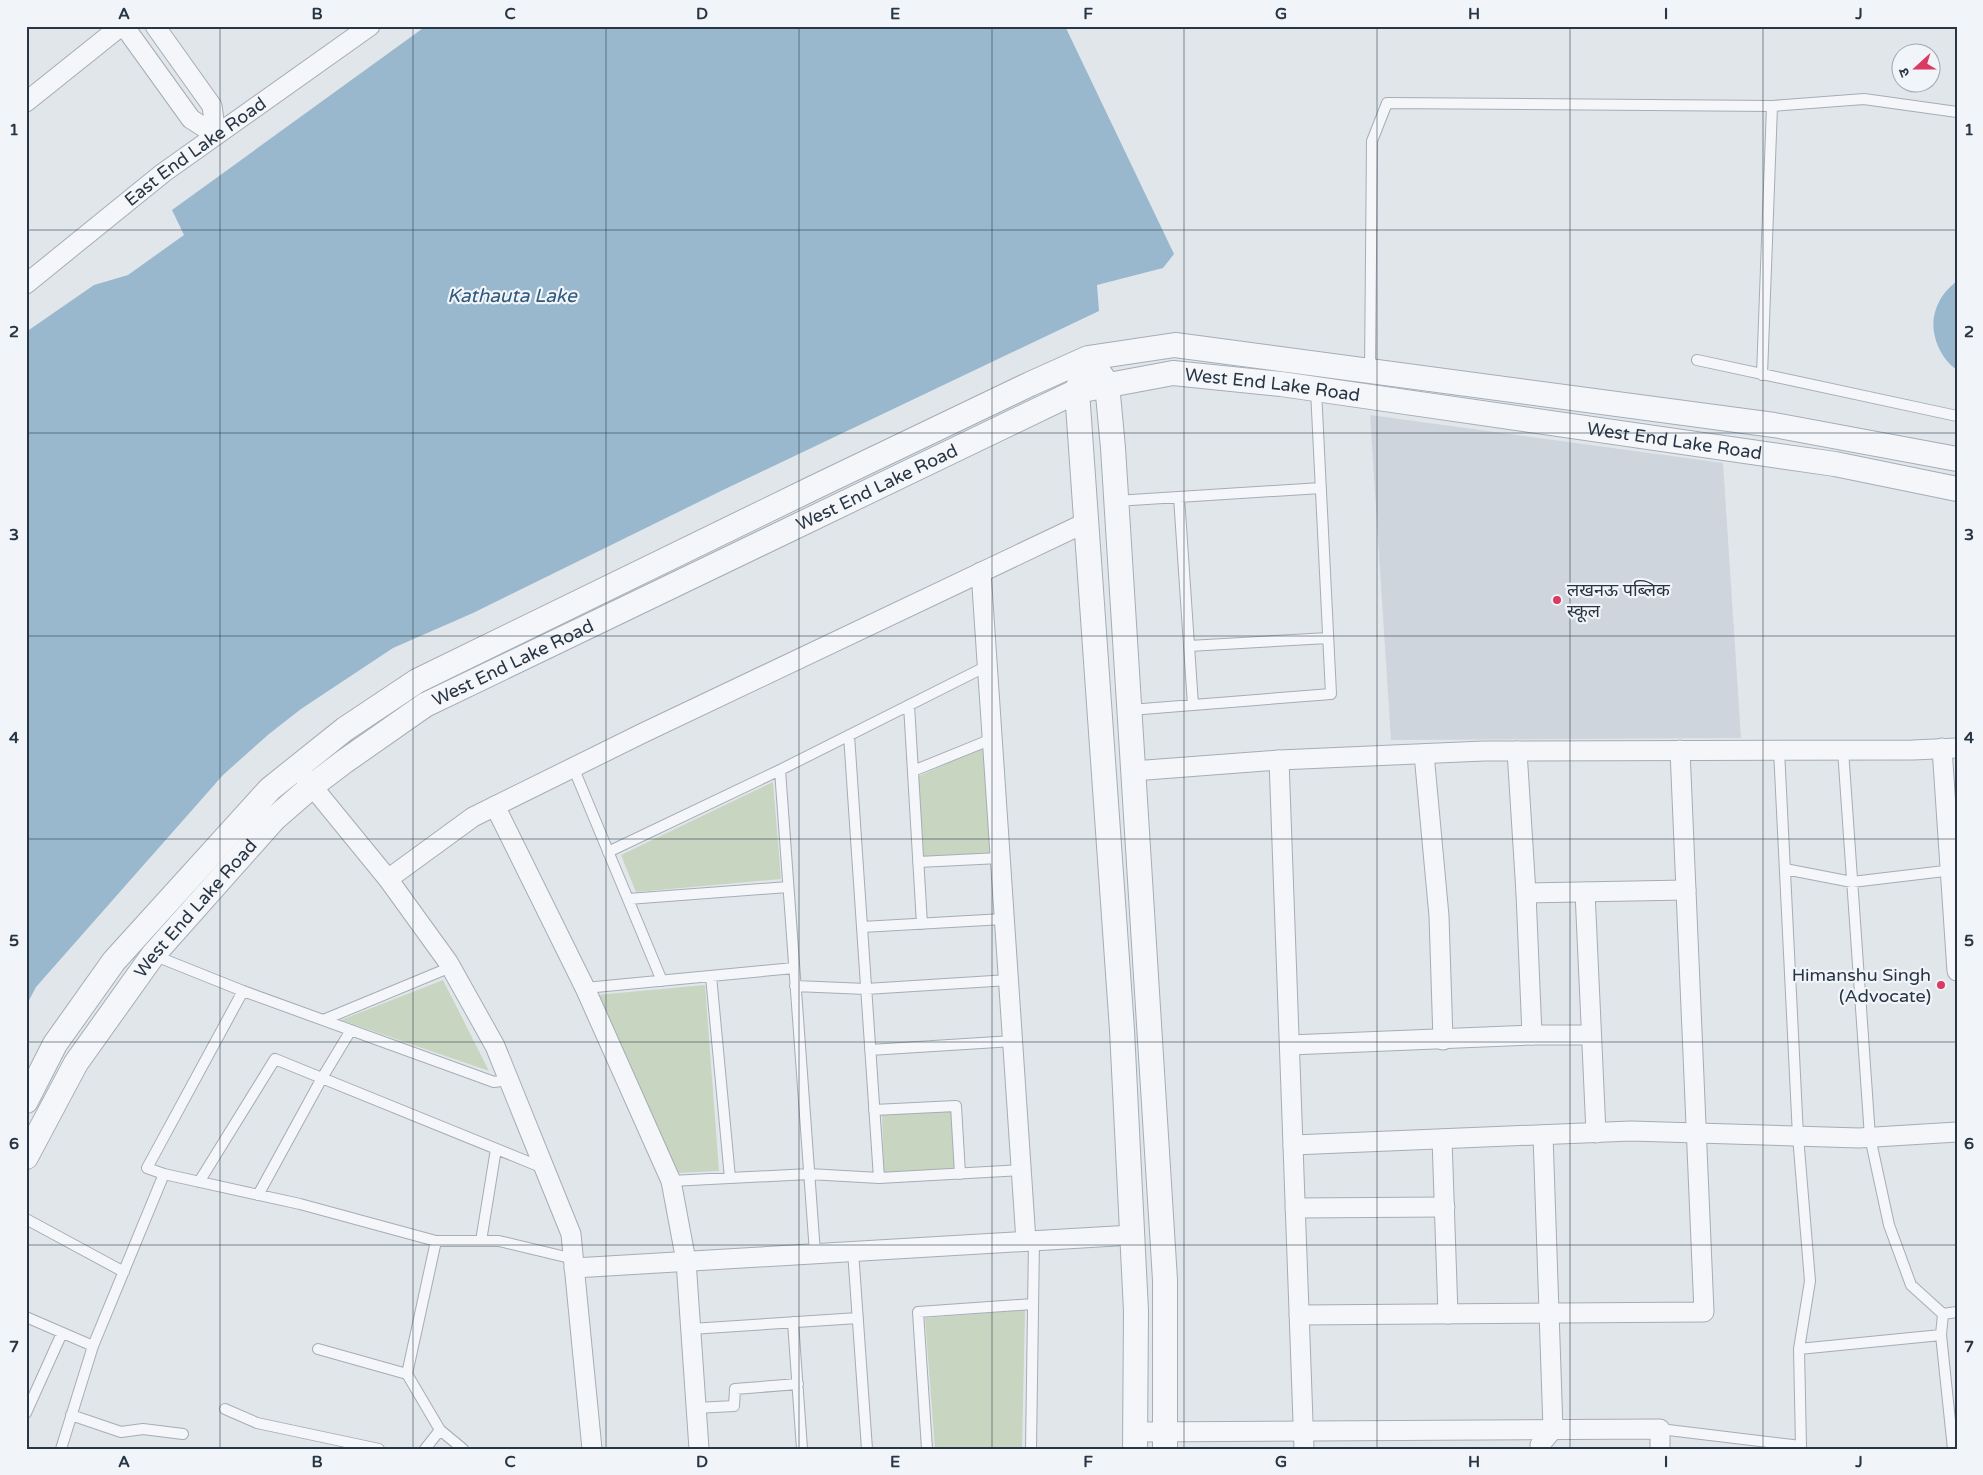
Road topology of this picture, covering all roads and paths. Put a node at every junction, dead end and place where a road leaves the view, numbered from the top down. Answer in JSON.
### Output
{"nodes":[{"id":1,"x":122,"y":26,"type":"edge"},
{"id":2,"x":155,"y":26,"type":"edge"},
{"id":3,"x":370,"y":26,"type":"edge"},
{"id":4,"x":29,"y":94,"type":"edge"},
{"id":5,"x":1772,"y":106,"type":"junction"},
{"id":6,"x":1957,"y":112,"type":"edge"},
{"id":7,"x":216,"y":135,"type":"junction"},
{"id":8,"x":26,"y":284,"type":"edge"},
{"id":9,"x":1088,"y":358,"type":"junction"},
{"id":10,"x":1697,"y":360,"type":"dead end"},
{"id":11,"x":1762,"y":375,"type":"junction"},
{"id":12,"x":1368,"y":383,"type":"junction"},
{"id":13,"x":1107,"y":384,"type":"junction"},
{"id":14,"x":1316,"y":390,"type":"junction"},
{"id":15,"x":1077,"y":391,"type":"junction"},
{"id":16,"x":1957,"y":416,"type":"edge"},
{"id":17,"x":1957,"y":459,"type":"edge"},
{"id":18,"x":1321,"y":488,"type":"junction"},
{"id":19,"x":1957,"y":488,"type":"edge"},
{"id":20,"x":1179,"y":497,"type":"junction"},
{"id":21,"x":1116,"y":501,"type":"junction"},
{"id":22,"x":1087,"y":522,"type":"junction"},
{"id":23,"x":980,"y":572,"type":"junction"},
{"id":24,"x":1328,"y":638,"type":"junction"},
{"id":25,"x":1189,"y":646,"type":"junction"},
{"id":26,"x":987,"y":666,"type":"junction"},
{"id":27,"x":909,"y":705,"type":"junction"},
{"id":28,"x":1193,"y":705,"type":"junction"},
{"id":29,"x":1130,"y":710,"type":"junction"},
{"id":30,"x":849,"y":736,"type":"junction"},
{"id":31,"x":992,"y":740,"type":"junction"},
{"id":32,"x":1949,"y":748,"type":"edge"},
{"id":33,"x":1680,"y":750,"type":"junction"},
{"id":34,"x":1779,"y":750,"type":"junction"},
{"id":35,"x":1843,"y":750,"type":"junction"},
{"id":36,"x":1517,"y":751,"type":"junction"},
{"id":37,"x":1424,"y":754,"type":"junction"},
{"id":38,"x":1280,"y":760,"type":"junction"},
{"id":39,"x":573,"y":767,"type":"junction"},
{"id":40,"x":297,"y":768,"type":"junction"},
{"id":41,"x":780,"y":770,"type":"junction"},
{"id":42,"x":913,"y":771,"type":"junction"},
{"id":43,"x":1133,"y":771,"type":"junction"},
{"id":44,"x":312,"y":786,"type":"junction"},
{"id":45,"x":495,"y":806,"type":"junction"},
{"id":46,"x":608,"y":852,"type":"junction"},
{"id":47,"x":1000,"y":858,"type":"junction"},
{"id":48,"x":918,"y":862,"type":"junction"},
{"id":49,"x":1785,"y":869,"type":"junction"},
{"id":50,"x":1953,"y":870,"type":"edge"},
{"id":51,"x":388,"y":879,"type":"junction"},
{"id":52,"x":1852,"y":882,"type":"junction"},
{"id":53,"x":788,"y":887,"type":"junction"},
{"id":54,"x":1686,"y":890,"type":"junction"},
{"id":55,"x":1585,"y":892,"type":"junction"},
{"id":56,"x":1526,"y":893,"type":"junction"},
{"id":57,"x":628,"y":899,"type":"junction"},
{"id":58,"x":1004,"y":919,"type":"junction"},
{"id":59,"x":922,"y":924,"type":"junction"},
{"id":60,"x":862,"y":927,"type":"junction"},
{"id":61,"x":153,"y":955,"type":"junction"},
{"id":62,"x":451,"y":967,"type":"junction"},
{"id":63,"x":794,"y":968,"type":"junction"},
{"id":64,"x":1957,"y":970,"type":"edge"},
{"id":65,"x":711,"y":976,"type":"junction"},
{"id":66,"x":1008,"y":980,"type":"junction"},
{"id":67,"x":662,"y":981,"type":"junction"},
{"id":68,"x":795,"y":986,"type":"junction"},
{"id":69,"x":585,"y":988,"type":"junction"},
{"id":70,"x":866,"y":989,"type":"junction"},
{"id":71,"x":243,"y":991,"type":"junction"},
{"id":72,"x":323,"y":1020,"type":"junction"},
{"id":73,"x":352,"y":1030,"type":"junction"},
{"id":74,"x":1532,"y":1035,"type":"junction"},
{"id":75,"x":1591,"y":1035,"type":"junction"},
{"id":76,"x":1443,"y":1040,"type":"junction"},
{"id":77,"x":1013,"y":1041,"type":"junction"},
{"id":78,"x":1290,"y":1045,"type":"junction"},
{"id":79,"x":870,"y":1050,"type":"junction"},
{"id":80,"x":322,"y":1078,"type":"junction"},
{"id":81,"x":509,"y":1080,"type":"junction"},
{"id":82,"x":26,"y":1101,"type":"edge"},
{"id":83,"x":874,"y":1110,"type":"junction"},
{"id":84,"x":1957,"y":1132,"type":"edge"},
{"id":85,"x":1596,"y":1133,"type":"junction"},
{"id":86,"x":1696,"y":1133,"type":"junction"},
{"id":87,"x":1543,"y":1135,"type":"junction"},
{"id":88,"x":1798,"y":1136,"type":"junction"},
{"id":89,"x":1870,"y":1137,"type":"junction"},
{"id":90,"x":1442,"y":1139,"type":"junction"},
{"id":91,"x":1293,"y":1146,"type":"junction"},
{"id":92,"x":496,"y":1149,"type":"junction"},
{"id":93,"x":26,"y":1157,"type":"edge"},
{"id":94,"x":542,"y":1162,"type":"junction"},
{"id":95,"x":1022,"y":1170,"type":"junction"},
{"id":96,"x":164,"y":1174,"type":"junction"},
{"id":97,"x":809,"y":1174,"type":"junction"},
{"id":98,"x":960,"y":1174,"type":"junction"},
{"id":99,"x":730,"y":1178,"type":"junction"},
{"id":100,"x":879,"y":1178,"type":"junction"},
{"id":101,"x":672,"y":1181,"type":"junction"},
{"id":102,"x":199,"y":1182,"type":"junction"},
{"id":103,"x":258,"y":1195,"type":"junction"},
{"id":104,"x":1445,"y":1207,"type":"junction"},
{"id":105,"x":1295,"y":1208,"type":"junction"},
{"id":106,"x":26,"y":1219,"type":"edge"},
{"id":107,"x":1132,"y":1235,"type":"junction"},
{"id":108,"x":436,"y":1241,"type":"junction"},
{"id":109,"x":481,"y":1241,"type":"junction"},
{"id":110,"x":1030,"y":1241,"type":"junction"},
{"id":111,"x":854,"y":1251,"type":"junction"},
{"id":112,"x":814,"y":1253,"type":"junction"},
{"id":113,"x":686,"y":1261,"type":"junction"},
{"id":114,"x":574,"y":1263,"type":"junction"},
{"id":115,"x":124,"y":1272,"type":"junction"},
{"id":116,"x":1033,"y":1304,"type":"junction"},
{"id":117,"x":1957,"y":1312,"type":"edge"},
{"id":118,"x":1549,"y":1313,"type":"junction"},
{"id":119,"x":1448,"y":1314,"type":"junction"},
{"id":120,"x":1943,"y":1314,"type":"junction"},
{"id":121,"x":1299,"y":1315,"type":"junction"},
{"id":122,"x":26,"y":1317,"type":"edge"},
{"id":123,"x":858,"y":1318,"type":"junction"},
{"id":124,"x":793,"y":1322,"type":"junction"},
{"id":125,"x":691,"y":1329,"type":"junction"},
{"id":126,"x":62,"y":1333,"type":"junction"},
{"id":127,"x":1941,"y":1334,"type":"junction"},
{"id":128,"x":93,"y":1346,"type":"junction"},
{"id":129,"x":318,"y":1349,"type":"dead end"},
{"id":130,"x":1799,"y":1349,"type":"junction"},
{"id":131,"x":408,"y":1374,"type":"junction"},
{"id":132,"x":798,"y":1384,"type":"junction"},
{"id":133,"x":696,"y":1408,"type":"junction"},
{"id":134,"x":225,"y":1409,"type":"dead end"},
{"id":135,"x":26,"y":1413,"type":"edge"},
{"id":136,"x":71,"y":1415,"type":"junction"},
{"id":137,"x":1660,"y":1429,"type":"junction"},
{"id":138,"x":440,"y":1430,"type":"junction"},
{"id":139,"x":183,"y":1434,"type":"dead end"},
{"id":140,"x":1543,"y":1438,"type":"edge"},
{"id":141,"x":1135,"y":1440,"type":"edge"},
{"id":142,"x":1165,"y":1440,"type":"edge"},
{"id":143,"x":1304,"y":1440,"type":"edge"},
{"id":144,"x":1801,"y":1447,"type":"edge"},
{"id":145,"x":61,"y":1449,"type":"edge"},
{"id":146,"x":379,"y":1449,"type":"edge"},
{"id":147,"x":425,"y":1449,"type":"edge"},
{"id":148,"x":463,"y":1449,"type":"edge"},
{"id":149,"x":592,"y":1449,"type":"edge"},
{"id":150,"x":699,"y":1449,"type":"edge"},
{"id":151,"x":802,"y":1449,"type":"edge"},
{"id":152,"x":867,"y":1449,"type":"edge"},
{"id":153,"x":926,"y":1449,"type":"edge"},
{"id":154,"x":1031,"y":1449,"type":"edge"},
{"id":155,"x":1660,"y":1449,"type":"edge"},
{"id":156,"x":1953,"y":1449,"type":"edge"}],
"edges":[{"from":1,"to":4,"type":"street"},
{"from":1,"to":7,"type":"street"},
{"from":2,"to":7,"type":"street"},
{"from":3,"to":7,"type":"street","name":"East End Lake Road"},
{"from":5,"to":6,"type":"lane"},
{"from":5,"to":11,"type":"lane"},
{"from":5,"to":12,"type":"lane"},
{"from":7,"to":8,"type":"street","name":"East End Lake Road"},
{"from":9,"to":12,"type":"street","name":"West End Lake Road"},
{"from":9,"to":13,"type":"street"},
{"from":9,"to":15,"type":"street"},
{"from":9,"to":40,"type":"street","name":"West End Lake Road"},
{"from":10,"to":11,"type":"lane"},
{"from":11,"to":16,"type":"lane"},
{"from":12,"to":14,"type":"street","name":"West End Lake Road"},
{"from":12,"to":17,"type":"street","name":"West End Lake Road"},
{"from":12,"to":19,"type":"street","name":"West End Lake Road"},
{"from":13,"to":14,"type":"street","name":"West End Lake Road"},
{"from":13,"to":15,"type":"street","name":"West End Lake Road"},
{"from":13,"to":21,"type":"street"},
{"from":14,"to":18,"type":"lane"},
{"from":15,"to":22,"type":"street"},
{"from":15,"to":44,"type":"street","name":"West End Lake Road"},
{"from":18,"to":20,"type":"lane"},
{"from":18,"to":24,"type":"lane"},
{"from":20,"to":21,"type":"lane"},
{"from":20,"to":25,"type":"lane"},
{"from":21,"to":29,"type":"street"},
{"from":22,"to":23,"type":"street"},
{"from":22,"to":107,"type":"street"},
{"from":23,"to":26,"type":"street"},
{"from":23,"to":39,"type":"street"},
{"from":24,"to":25,"type":"lane"},
{"from":24,"to":28,"type":"lane"},
{"from":25,"to":28,"type":"lane"},
{"from":26,"to":27,"type":"lane"},
{"from":26,"to":31,"type":"street"},
{"from":27,"to":30,"type":"lane"},
{"from":27,"to":42,"type":"lane"},
{"from":28,"to":29,"type":"lane"},
{"from":29,"to":43,"type":"street"},
{"from":30,"to":41,"type":"lane"},
{"from":30,"to":60,"type":"lane"},
{"from":31,"to":42,"type":"lane"},
{"from":31,"to":47,"type":"street"},
{"from":32,"to":35,"type":"street"},
{"from":32,"to":50,"type":"street"},
{"from":33,"to":34,"type":"street"},
{"from":33,"to":36,"type":"street"},
{"from":33,"to":54,"type":"street"},
{"from":34,"to":35,"type":"street"},
{"from":34,"to":49,"type":"lane"},
{"from":35,"to":52,"type":"lane"},
{"from":36,"to":37,"type":"street"},
{"from":36,"to":56,"type":"street"},
{"from":37,"to":38,"type":"street"},
{"from":37,"to":76,"type":"street"},
{"from":38,"to":43,"type":"street"},
{"from":38,"to":78,"type":"street"},
{"from":39,"to":45,"type":"street"},
{"from":39,"to":46,"type":"lane"},
{"from":40,"to":44,"type":"street"},
{"from":40,"to":82,"type":"street","name":"West End Lake Road"},
{"from":41,"to":46,"type":"lane"},
{"from":41,"to":53,"type":"lane"},
{"from":42,"to":48,"type":"lane"},
{"from":43,"to":142,"type":"street"},
{"from":44,"to":51,"type":"street"},
{"from":44,"to":61,"type":"street","name":"West End Lake Road"},
{"from":45,"to":51,"type":"street"},
{"from":45,"to":69,"type":"street"},
{"from":46,"to":57,"type":"lane"},
{"from":47,"to":48,"type":"lane"},
{"from":47,"to":58,"type":"street"},
{"from":48,"to":59,"type":"lane"},
{"from":49,"to":52,"type":"lane"},
{"from":49,"to":88,"type":"lane"},
{"from":50,"to":52,"type":"lane"},
{"from":50,"to":64,"type":"street"},
{"from":51,"to":62,"type":"street"},
{"from":52,"to":89,"type":"lane"},
{"from":53,"to":57,"type":"lane"},
{"from":53,"to":63,"type":"lane"},
{"from":54,"to":55,"type":"street"},
{"from":54,"to":86,"type":"street"},
{"from":55,"to":56,"type":"street"},
{"from":55,"to":75,"type":"street"},
{"from":56,"to":74,"type":"street"},
{"from":57,"to":67,"type":"lane"},
{"from":58,"to":59,"type":"lane"},
{"from":58,"to":66,"type":"street"},
{"from":59,"to":60,"type":"lane"},
{"from":60,"to":70,"type":"lane"},
{"from":61,"to":71,"type":"lane"},
{"from":61,"to":93,"type":"street","name":"West End Lake Road"},
{"from":62,"to":72,"type":"lane"},
{"from":62,"to":81,"type":"street"},
{"from":63,"to":65,"type":"lane"},
{"from":63,"to":68,"type":"lane"},
{"from":65,"to":67,"type":"lane"},
{"from":65,"to":99,"type":"lane"},
{"from":66,"to":70,"type":"lane"},
{"from":66,"to":77,"type":"street"},
{"from":67,"to":69,"type":"lane"},
{"from":68,"to":70,"type":"lane"},
{"from":68,"to":97,"type":"lane"},
{"from":69,"to":101,"type":"street"},
{"from":70,"to":79,"type":"lane"},
{"from":71,"to":72,"type":"lane"},
{"from":71,"to":96,"type":"lane"},
{"from":72,"to":73,"type":"lane"},
{"from":73,"to":80,"type":"lane"},
{"from":73,"to":81,"type":"lane"},
{"from":74,"to":75,"type":"street"},
{"from":74,"to":76,"type":"street"},
{"from":75,"to":85,"type":"street"},
{"from":76,"to":78,"type":"street"},
{"from":77,"to":79,"type":"lane"},
{"from":77,"to":95,"type":"street"},
{"from":78,"to":91,"type":"street"},
{"from":79,"to":83,"type":"lane"},
{"from":80,"to":92,"type":"lane"},
{"from":80,"to":102,"type":"lane"},
{"from":80,"to":103,"type":"lane"},
{"from":81,"to":94,"type":"street"},
{"from":83,"to":98,"type":"lane"},
{"from":83,"to":100,"type":"lane"},
{"from":84,"to":89,"type":"street"},
{"from":85,"to":86,"type":"street"},
{"from":85,"to":87,"type":"street"},
{"from":86,"to":88,"type":"street"},
{"from":86,"to":118,"type":"street"},
{"from":87,"to":90,"type":"street"},
{"from":87,"to":118,"type":"street"},
{"from":88,"to":89,"type":"street"},
{"from":88,"to":130,"type":"lane"},
{"from":89,"to":120,"type":"lane"},
{"from":90,"to":91,"type":"street"},
{"from":90,"to":104,"type":"street"},
{"from":91,"to":105,"type":"street"},
{"from":92,"to":94,"type":"lane"},
{"from":92,"to":109,"type":"lane"},
{"from":94,"to":114,"type":"street"},
{"from":95,"to":98,"type":"lane"},
{"from":95,"to":110,"type":"street"},
{"from":96,"to":102,"type":"lane"},
{"from":96,"to":115,"type":"lane"},
{"from":97,"to":99,"type":"lane"},
{"from":97,"to":100,"type":"lane"},
{"from":97,"to":112,"type":"lane"},
{"from":98,"to":100,"type":"lane"},
{"from":99,"to":101,"type":"lane"},
{"from":101,"to":113,"type":"street"},
{"from":102,"to":103,"type":"lane"},
{"from":103,"to":108,"type":"lane"},
{"from":104,"to":105,"type":"street"},
{"from":104,"to":119,"type":"street"},
{"from":105,"to":121,"type":"street"},
{"from":106,"to":115,"type":"lane"},
{"from":107,"to":110,"type":"street"},
{"from":107,"to":141,"type":"street"},
{"from":108,"to":109,"type":"lane"},
{"from":108,"to":131,"type":"lane"},
{"from":109,"to":114,"type":"lane"},
{"from":110,"to":111,"type":"street"},
{"from":110,"to":116,"type":"lane"},
{"from":111,"to":112,"type":"street"},
{"from":111,"to":123,"type":"lane"},
{"from":112,"to":113,"type":"street"},
{"from":113,"to":114,"type":"street"},
{"from":113,"to":125,"type":"street"},
{"from":114,"to":149,"type":"street"},
{"from":115,"to":128,"type":"lane"},
{"from":116,"to":153,"type":"lane"},
{"from":116,"to":154,"type":"lane"},
{"from":117,"to":120,"type":"lane"},
{"from":118,"to":119,"type":"street"},
{"from":118,"to":140,"type":"street"},
{"from":119,"to":121,"type":"street"},
{"from":120,"to":127,"type":"lane"},
{"from":121,"to":143,"type":"street"},
{"from":122,"to":126,"type":"lane"},
{"from":123,"to":124,"type":"lane"},
{"from":123,"to":152,"type":"lane"},
{"from":124,"to":125,"type":"lane"},
{"from":124,"to":132,"type":"lane"},
{"from":125,"to":133,"type":"street"},
{"from":126,"to":128,"type":"lane"},
{"from":126,"to":135,"type":"lane"},
{"from":127,"to":130,"type":"lane"},
{"from":127,"to":156,"type":"lane"},
{"from":128,"to":136,"type":"lane"},
{"from":129,"to":131,"type":"lane"},
{"from":130,"to":144,"type":"lane"},
{"from":131,"to":138,"type":"lane"},
{"from":132,"to":133,"type":"lane"},
{"from":132,"to":151,"type":"lane"},
{"from":133,"to":150,"type":"street"},
{"from":134,"to":146,"type":"lane"},
{"from":136,"to":139,"type":"lane"},
{"from":136,"to":145,"type":"lane"},
{"from":137,"to":140,"type":"street"},
{"from":137,"to":144,"type":"lane"},
{"from":137,"to":155,"type":"street"},
{"from":138,"to":147,"type":"lane"},
{"from":138,"to":148,"type":"lane"},
{"from":140,"to":143,"type":"street"},
{"from":141,"to":142,"type":"street"},
{"from":142,"to":143,"type":"street"}]}
